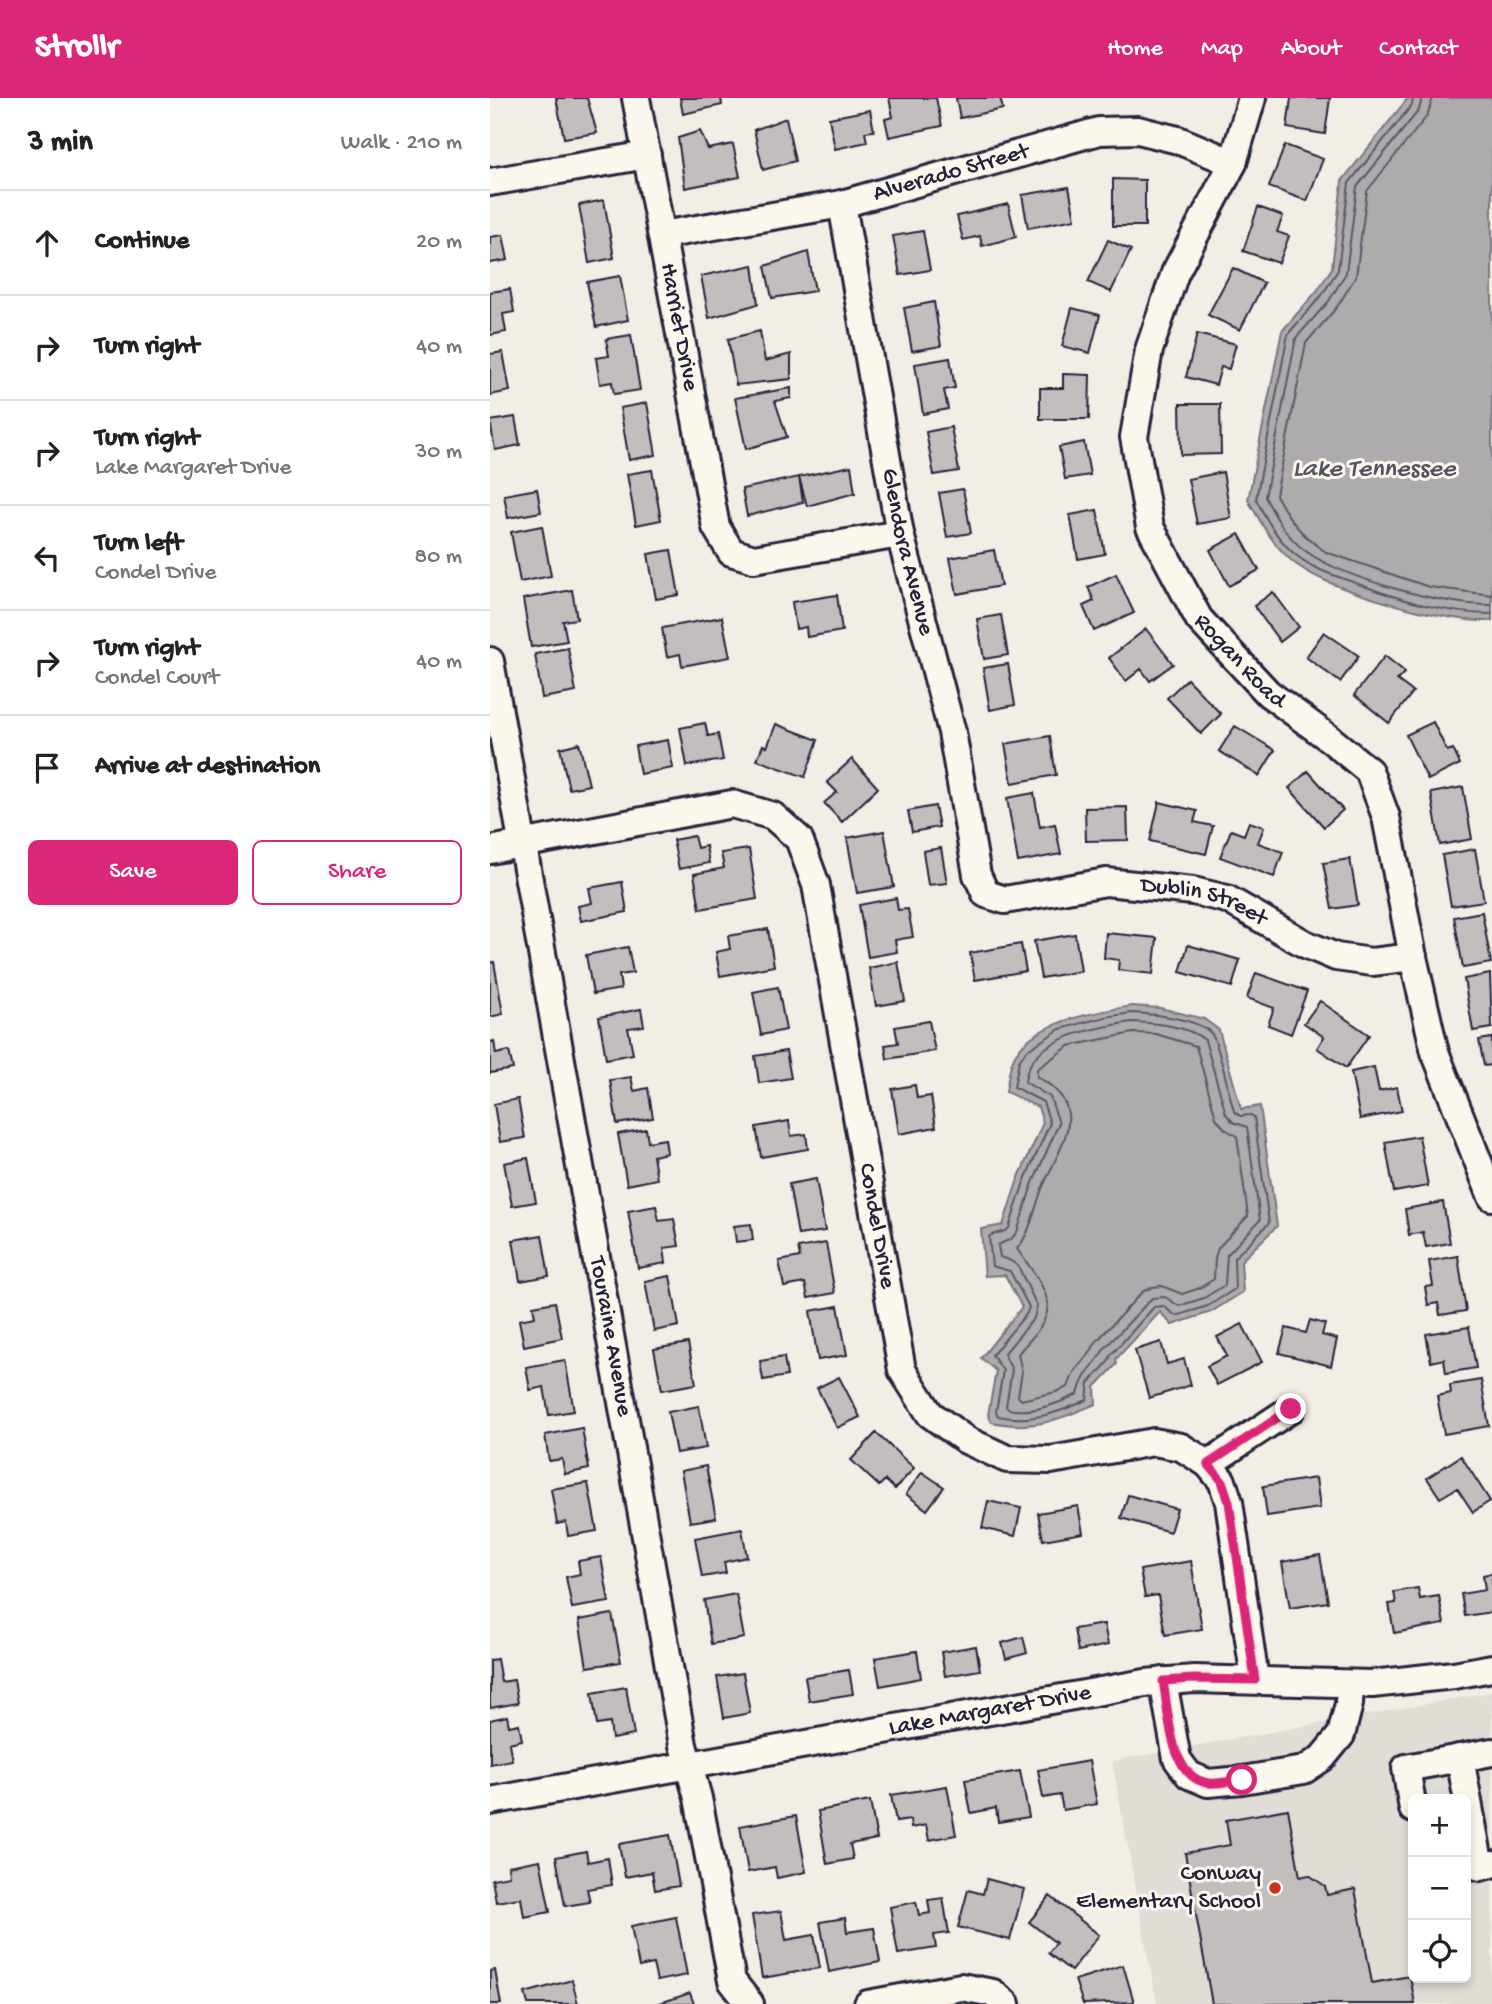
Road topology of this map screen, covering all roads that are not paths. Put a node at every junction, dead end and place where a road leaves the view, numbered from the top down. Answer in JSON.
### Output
{"nodes":[{"id":1,"x":636,"y":98,"type":"edge"},
{"id":2,"x":1252,"y":98,"type":"edge"},
{"id":3,"x":647,"y":155,"type":"junction"},
{"id":4,"x":1233,"y":163,"type":"junction"},
{"id":5,"x":490,"y":182,"type":"edge"},
{"id":6,"x":842,"y":204,"type":"junction"},
{"id":7,"x":662,"y":234,"type":"junction"},
{"id":8,"x":900,"y":534,"type":"junction"},
{"id":9,"x":490,"y":661,"type":"edge"},
{"id":10,"x":522,"y":845,"type":"junction"},
{"id":11,"x":490,"y":850,"type":"edge"},
{"id":12,"x":986,"y":894,"type":"joint"},
{"id":13,"x":1413,"y":957,"type":"junction"},
{"id":14,"x":1490,"y":1187,"type":"edge"},
{"id":15,"x":1291,"y":1409,"type":"dead end"},
{"id":16,"x":1208,"y":1464,"type":"junction"},
{"id":17,"x":1492,"y":1668,"type":"edge"},
{"id":18,"x":1255,"y":1680,"type":"junction"},
{"id":19,"x":1163,"y":1681,"type":"junction"},
{"id":20,"x":1350,"y":1684,"type":"junction"},
{"id":21,"x":1492,"y":1752,"type":"edge"},
{"id":22,"x":1460,"y":1758,"type":"junction"},
{"id":23,"x":690,"y":1765,"type":"junction"},
{"id":24,"x":1410,"y":1794,"type":"edge"},
{"id":25,"x":490,"y":1801,"type":"edge"},
{"id":26,"x":1481,"y":1806,"type":"edge"},
{"id":27,"x":1479,"y":1867,"type":"edge"},
{"id":28,"x":750,"y":2004,"type":"edge"},
{"id":29,"x":867,"y":2004,"type":"edge"},
{"id":30,"x":1006,"y":2004,"type":"edge"}],
"edges":[{"from":1,"to":3,"type":"street","name":"Harriet Drive"},
{"from":2,"to":4,"type":"street","name":"Rogan Road"},
{"from":3,"to":5,"type":"street"},
{"from":3,"to":7,"type":"street","name":"Harriet Drive"},
{"from":4,"to":6,"type":"street","name":"Alverado Street"},
{"from":4,"to":13,"type":"street","name":"Rogan Road"},
{"from":6,"to":7,"type":"street","name":"Alverado Street"},
{"from":6,"to":8,"type":"street","name":"Glendora Avenue"},
{"from":7,"to":8,"type":"street","name":"Harriet Drive"},
{"from":8,"to":12,"type":"street","name":"Glendora Avenue"},
{"from":9,"to":10,"type":"street","name":"Touraine Avenue"},
{"from":10,"to":11,"type":"street","name":"Condel Drive"},
{"from":10,"to":16,"type":"street","name":"Condel Drive"},
{"from":10,"to":23,"type":"street","name":"Touraine Avenue"},
{"from":12,"to":13,"type":"street","name":"Dublin Street"},
{"from":13,"to":14,"type":"street","name":"Rogan Road"},
{"from":15,"to":16,"type":"street"},
{"from":16,"to":18,"type":"street","name":"Condel Drive"},
{"from":17,"to":20,"type":"street","name":"Lake Margaret Drive"},
{"from":18,"to":19,"type":"street","name":"Lake Margaret Drive"},
{"from":18,"to":20,"type":"street","name":"Lake Margaret Drive"},
{"from":19,"to":20,"type":"street"},
{"from":19,"to":23,"type":"street","name":"Lake Margaret Drive"},
{"from":21,"to":22,"type":"street"},
{"from":22,"to":24,"type":"street"},
{"from":22,"to":26,"type":"street"},
{"from":23,"to":25,"type":"street","name":"Lake Margaret Drive"},
{"from":23,"to":28,"type":"street","name":"Touraine Avenue"},
{"from":26,"to":27,"type":"street"},
{"from":29,"to":30,"type":"street"}]}
